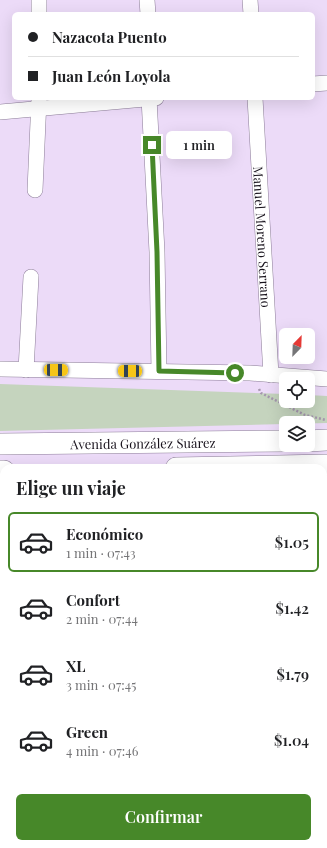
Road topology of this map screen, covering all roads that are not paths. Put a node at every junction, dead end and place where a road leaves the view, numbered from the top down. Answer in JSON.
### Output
{"nodes":[{"id":1,"x":39,"y":0,"type":"edge"},
{"id":2,"x":147,"y":0,"type":"edge"},
{"id":3,"x":250,"y":0,"type":"edge"},
{"id":4,"x":39,"y":12,"type":"edge"},
{"id":5,"x":148,"y":12,"type":"edge"},
{"id":6,"x":251,"y":12,"type":"edge"},
{"id":7,"x":327,"y":83,"type":"edge"},
{"id":8,"x":315,"y":84,"type":"edge"},
{"id":9,"x":107,"y":100,"type":"edge"},
{"id":10,"x":152,"y":100,"type":"edge"},
{"id":11,"x":255,"y":100,"type":"edge"},
{"id":12,"x":39,"y":103,"type":"edge"},
{"id":13,"x":0,"y":112,"type":"edge"},
{"id":14,"x":35,"y":190,"type":"dead end"},
{"id":15,"x":31,"y":277,"type":"dead end"},
{"id":16,"x":0,"y":369,"type":"edge"},
{"id":17,"x":26,"y":370,"type":"junction"},
{"id":18,"x":159,"y":371,"type":"junction"},
{"id":19,"x":271,"y":375,"type":"junction"},
{"id":20,"x":327,"y":379,"type":"edge"},
{"id":21,"x":327,"y":440,"type":"edge"},
{"id":22,"x":279,"y":441,"type":"edge"},
{"id":23,"x":315,"y":441,"type":"edge"},
{"id":24,"x":0,"y":444,"type":"edge"}],
"edges":[{"from":1,"to":4,"type":"street"},
{"from":2,"to":5,"type":"street"},
{"from":3,"to":6,"type":"street"},
{"from":7,"to":8,"type":"street"},
{"from":9,"to":12,"type":"street"},
{"from":10,"to":18,"type":"street"},
{"from":11,"to":19,"type":"street","name":"Manuel Moreno Serrano"},
{"from":12,"to":13,"type":"street"},
{"from":12,"to":14,"type":"street"},
{"from":15,"to":17,"type":"street"},
{"from":16,"to":17,"type":"street"},
{"from":17,"to":18,"type":"street"},
{"from":18,"to":19,"type":"street"},
{"from":19,"to":20,"type":"street"},
{"from":21,"to":23,"type":"main road"},
{"from":22,"to":24,"type":"main road","name":"Avenida González Suárez"}]}
